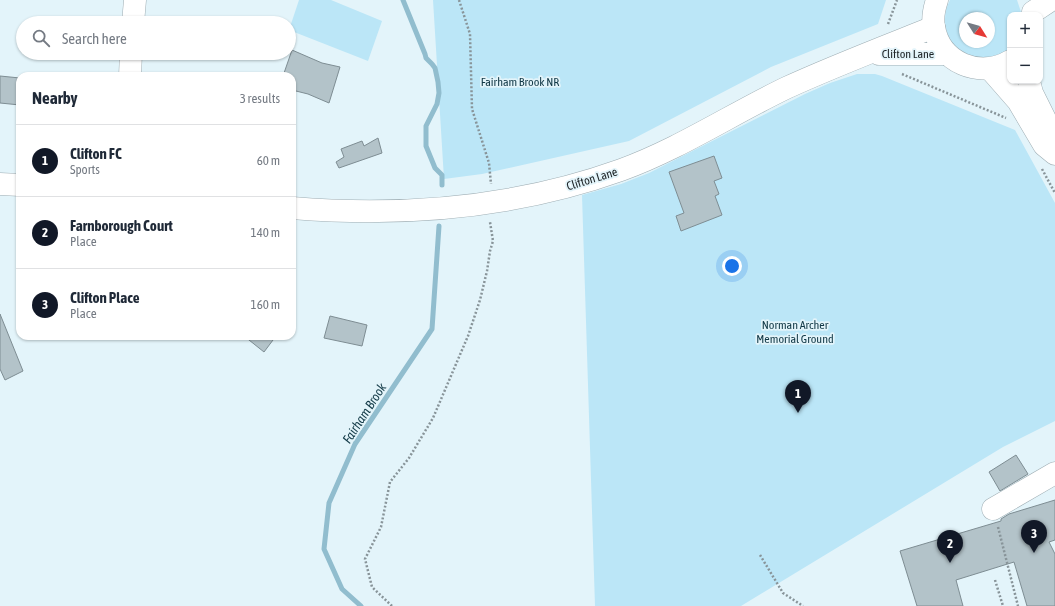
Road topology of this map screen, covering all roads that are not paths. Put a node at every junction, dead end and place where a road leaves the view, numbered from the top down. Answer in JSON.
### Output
{"nodes":[{"id":1,"x":135,"y":0,"type":"edge"},
{"id":2,"x":937,"y":0,"type":"edge"},
{"id":3,"x":1051,"y":0,"type":"edge"},
{"id":4,"x":1031,"y":9,"type":"edge"},
{"id":5,"x":134,"y":16,"type":"edge"},
{"id":6,"x":934,"y":27,"type":"junction"},
{"id":7,"x":868,"y":54,"type":"junction"},
{"id":8,"x":947,"y":54,"type":"junction"},
{"id":9,"x":131,"y":60,"type":"edge"},
{"id":10,"x":1007,"y":62,"type":"edge"},
{"id":11,"x":990,"y":69,"type":"junction"},
{"id":12,"x":130,"y":72,"type":"edge"},
{"id":13,"x":1030,"y":84,"type":"edge"},
{"id":14,"x":1055,"y":144,"type":"edge"},
{"id":15,"x":1055,"y":154,"type":"edge"},
{"id":16,"x":0,"y":184,"type":"edge"},
{"id":17,"x":16,"y":185,"type":"edge"},
{"id":18,"x":296,"y":208,"type":"edge"},
{"id":19,"x":1055,"y":473,"type":"edge"},
{"id":20,"x":993,"y":509,"type":"road end"}],
"edges":[{"from":1,"to":5,"type":"street"},
{"from":2,"to":6,"type":"street"},
{"from":3,"to":4,"type":"street"},
{"from":6,"to":7,"type":"street","name":"Clifton Lane"},
{"from":6,"to":8,"type":"street"},
{"from":7,"to":8,"type":"street","name":"Clifton Lane"},
{"from":7,"to":18,"type":"street","name":"Clifton Lane"},
{"from":8,"to":11,"type":"street"},
{"from":9,"to":12,"type":"street"},
{"from":10,"to":11,"type":"street"},
{"from":11,"to":15,"type":"street"},
{"from":13,"to":14,"type":"street"},
{"from":16,"to":17,"type":"street"},
{"from":19,"to":20,"type":"street"}]}
